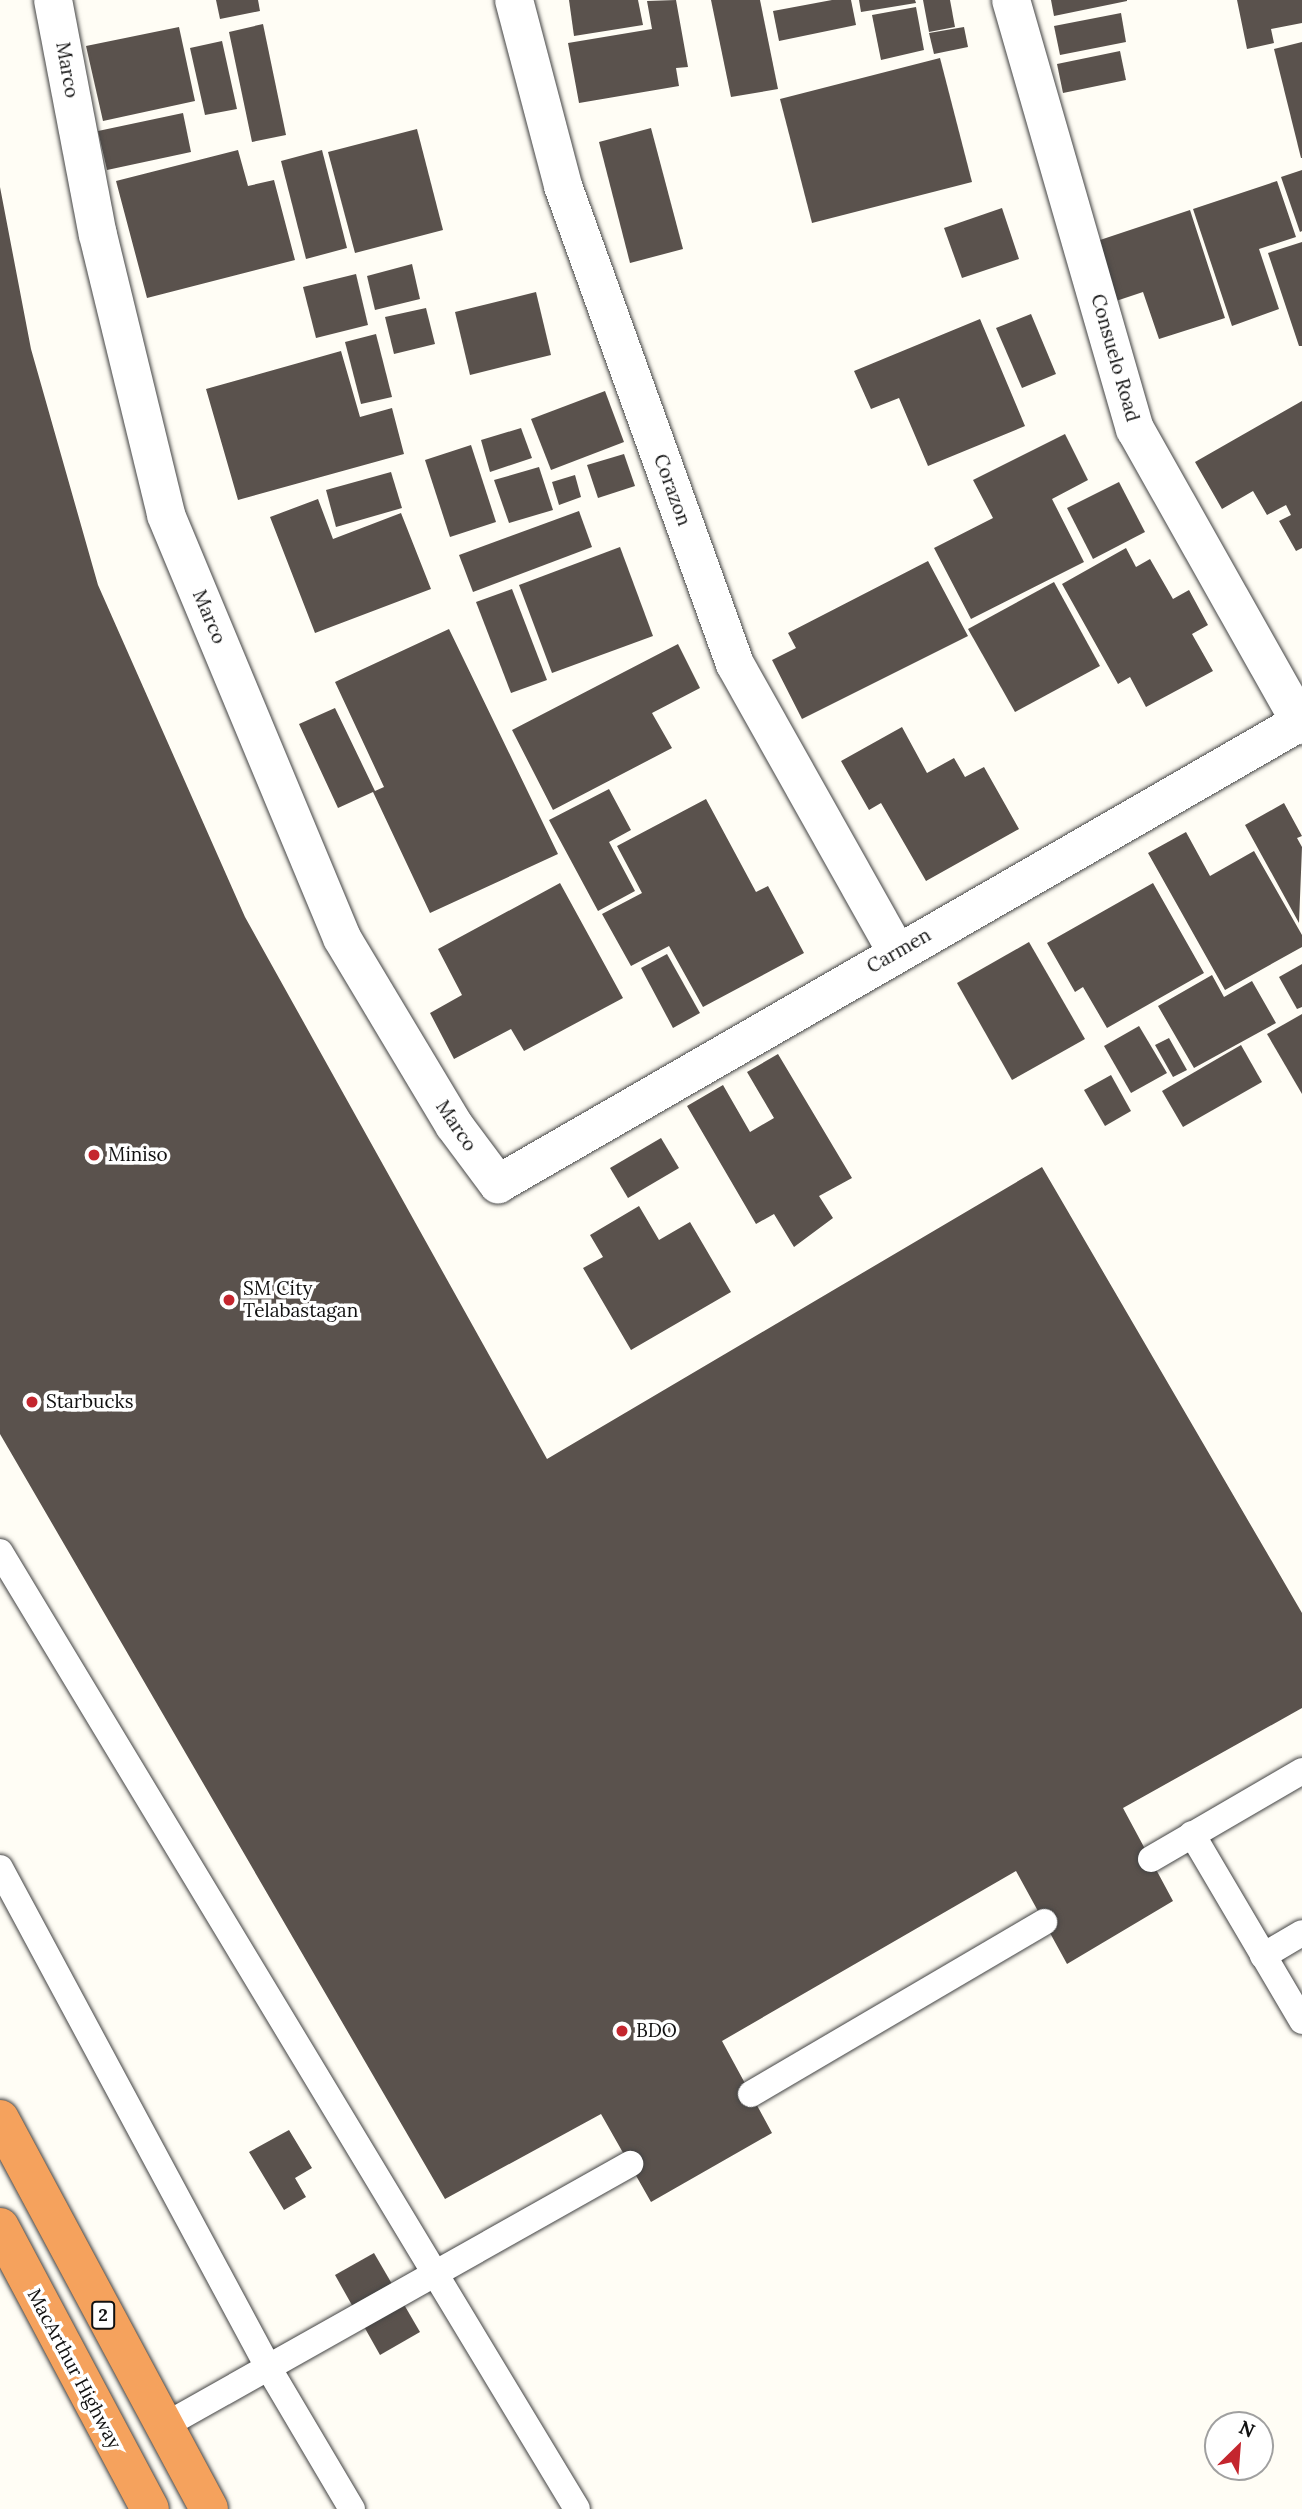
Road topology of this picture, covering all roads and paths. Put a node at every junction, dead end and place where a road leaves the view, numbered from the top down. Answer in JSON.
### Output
{"nodes":[{"id":1,"x":53,"y":0,"type":"edge"},
{"id":2,"x":514,"y":0,"type":"edge"},
{"id":3,"x":1011,"y":0,"type":"edge"},
{"id":4,"x":1301,"y":723,"type":"edge"},
{"id":5,"x":897,"y":953,"type":"junction"},
{"id":6,"x":498,"y":1184,"type":"joint"},
{"id":7,"x":0,"y":1552,"type":"edge"},
{"id":8,"x":1302,"y":1771,"type":"edge"},
{"id":9,"x":1192,"y":1834,"type":"junction"},
{"id":10,"x":1151,"y":1859,"type":"dead end"},
{"id":11,"x":0,"y":1868,"type":"edge"},
{"id":12,"x":8,"y":1904,"type":"edge"},
{"id":13,"x":1044,"y":1922,"type":"dead end"},
{"id":14,"x":1302,"y":1933,"type":"edge"},
{"id":15,"x":1264,"y":1956,"type":"junction"},
{"id":16,"x":1302,"y":2021,"type":"edge"},
{"id":17,"x":751,"y":2094,"type":"dead end"},
{"id":18,"x":0,"y":2119,"type":"edge"},
{"id":19,"x":630,"y":2164,"type":"dead end"},
{"id":20,"x":0,"y":2227,"type":"edge"},
{"id":21,"x":437,"y":2275,"type":"junction"},
{"id":22,"x":55,"y":2335,"type":"junction"},
{"id":23,"x":268,"y":2367,"type":"junction"},
{"id":24,"x":164,"y":2426,"type":"junction"},
{"id":25,"x":125,"y":2509,"type":"edge"},
{"id":26,"x":150,"y":2509,"type":"edge"},
{"id":27,"x":209,"y":2509,"type":"edge"},
{"id":28,"x":352,"y":2509,"type":"edge"},
{"id":29,"x":577,"y":2509,"type":"edge"}],
"edges":[{"from":1,"to":6,"type":"street","name":"Marco"},
{"from":2,"to":5,"type":"street","name":"Corazon"},
{"from":3,"to":4,"type":"street","name":"Consuelo Road"},
{"from":4,"to":5,"type":"street","name":"Carmen"},
{"from":5,"to":6,"type":"street","name":"Carmen"},
{"from":7,"to":21,"type":"lane"},
{"from":8,"to":9,"type":"lane"},
{"from":9,"to":10,"type":"lane"},
{"from":9,"to":15,"type":"lane"},
{"from":11,"to":12,"type":"lane"},
{"from":12,"to":23,"type":"lane"},
{"from":13,"to":17,"type":"lane"},
{"from":14,"to":15,"type":"lane"},
{"from":15,"to":16,"type":"lane"},
{"from":18,"to":24,"type":"highway","number":"2"},
{"from":19,"to":21,"type":"lane"},
{"from":20,"to":22,"type":"highway","name":"MacArthur Highway"},
{"from":21,"to":23,"type":"lane"},
{"from":21,"to":29,"type":"lane"},
{"from":22,"to":25,"type":"highway"},
{"from":22,"to":26,"type":"highway","name":"MacArthur Highway"},
{"from":23,"to":24,"type":"lane"},
{"from":23,"to":28,"type":"lane"},
{"from":24,"to":27,"type":"highway","number":"2"}]}
